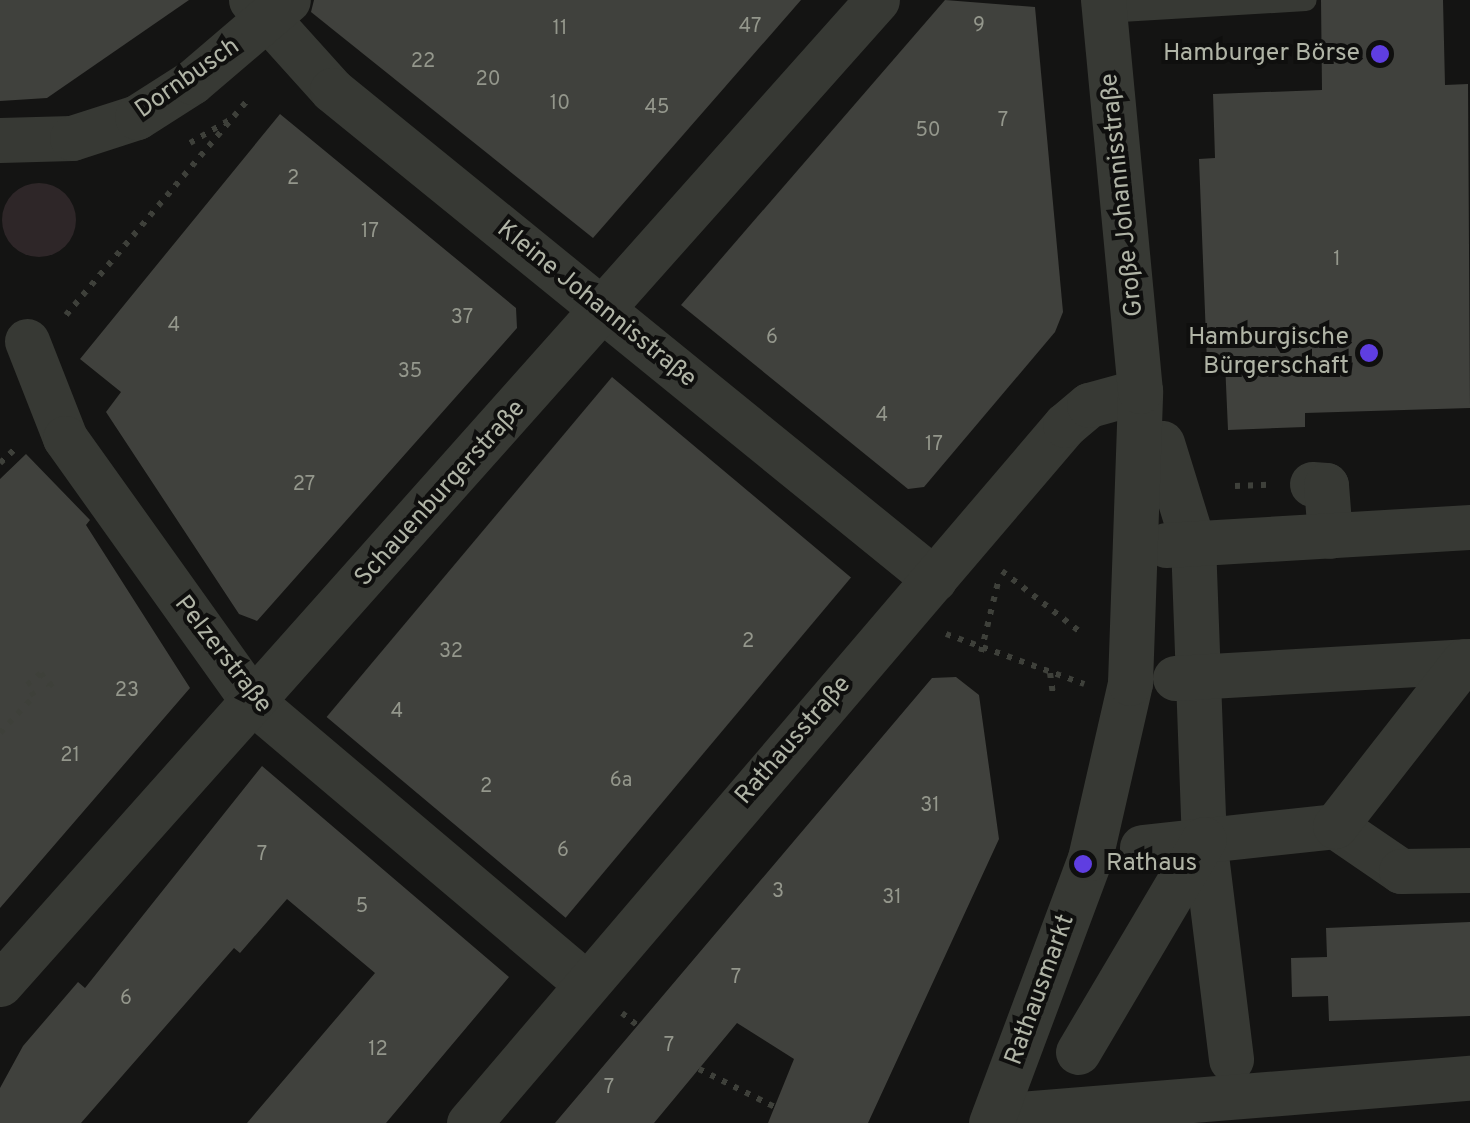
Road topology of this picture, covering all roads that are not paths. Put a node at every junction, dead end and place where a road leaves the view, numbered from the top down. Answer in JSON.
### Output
{"nodes":[{"id":1,"x":878,"y":0,"type":"edge"},
{"id":2,"x":1306,"y":0,"type":"edge"},
{"id":3,"x":1104,"y":6,"type":"edge"},
{"id":4,"x":268,"y":7,"type":"edge"},
{"id":5,"x":0,"y":140,"type":"edge"},
{"id":6,"x":604,"y":312,"type":"junction"},
{"id":7,"x":27,"y":341,"type":"road end"},
{"id":8,"x":1140,"y":391,"type":"junction"},
{"id":9,"x":1162,"y":443,"type":"dead end"},
{"id":10,"x":1312,"y":484,"type":"dead end"},
{"id":11,"x":1470,"y":528,"type":"edge"},
{"id":12,"x":1330,"y":536,"type":"junction"},
{"id":13,"x":1180,"y":544,"type":"junction"},
{"id":14,"x":934,"y":579,"type":"junction"},
{"id":15,"x":1467,"y":661,"type":"edge"},
{"id":16,"x":1188,"y":678,"type":"junction"},
{"id":17,"x":254,"y":702,"type":"junction"},
{"id":18,"x":1335,"y":826,"type":"junction"},
{"id":19,"x":1204,"y":839,"type":"junction"},
{"id":20,"x":1142,"y":848,"type":"dead end"},
{"id":21,"x":1470,"y":870,"type":"edge"},
{"id":22,"x":0,"y":984,"type":"edge"},
{"id":23,"x":586,"y":984,"type":"junction"},
{"id":24,"x":1078,"y":1052,"type":"dead end"},
{"id":25,"x":1470,"y":1078,"type":"edge"},
{"id":26,"x":1232,"y":1094,"type":"edge"},
{"id":27,"x":993,"y":1120,"type":"edge"},
{"id":28,"x":469,"y":1123,"type":"edge"}],
"edges":[{"from":1,"to":6,"type":"street","name":"Schauenburgerstraße"},
{"from":2,"to":3,"type":"lane"},
{"from":3,"to":8,"type":"street","name":"Große Johannisstraße"},
{"from":4,"to":5,"type":"street","name":"Dornbusch"},
{"from":4,"to":6,"type":"street","name":"Kleine Johannisstraße"},
{"from":6,"to":14,"type":"street","name":"Kleine Johannisstraße"},
{"from":6,"to":17,"type":"street","name":"Schauenburgerstraße"},
{"from":7,"to":17,"type":"street","name":"Pelzerstraße"},
{"from":8,"to":14,"type":"street","name":"Rathausstraße"},
{"from":8,"to":27,"type":"street","name":"Rathausmarkt"},
{"from":9,"to":13,"type":"street"},
{"from":10,"to":12,"type":"street"},
{"from":11,"to":12,"type":"street"},
{"from":12,"to":13,"type":"street"},
{"from":13,"to":16,"type":"street"},
{"from":14,"to":23,"type":"street","name":"Rathausstraße"},
{"from":15,"to":16,"type":"street"},
{"from":15,"to":18,"type":"street"},
{"from":16,"to":19,"type":"street"},
{"from":17,"to":22,"type":"street","name":"Schauenburgerstraße"},
{"from":17,"to":23,"type":"street","name":"Pelzerstraße"},
{"from":18,"to":19,"type":"street"},
{"from":18,"to":21,"type":"street"},
{"from":19,"to":20,"type":"street"},
{"from":19,"to":24,"type":"street"},
{"from":19,"to":26,"type":"street"},
{"from":23,"to":28,"type":"street","name":"Rathausstraße"},
{"from":25,"to":26,"type":"street","name":"Rathausmarkt"},
{"from":26,"to":27,"type":"street","name":"Rathausmarkt"}]}
